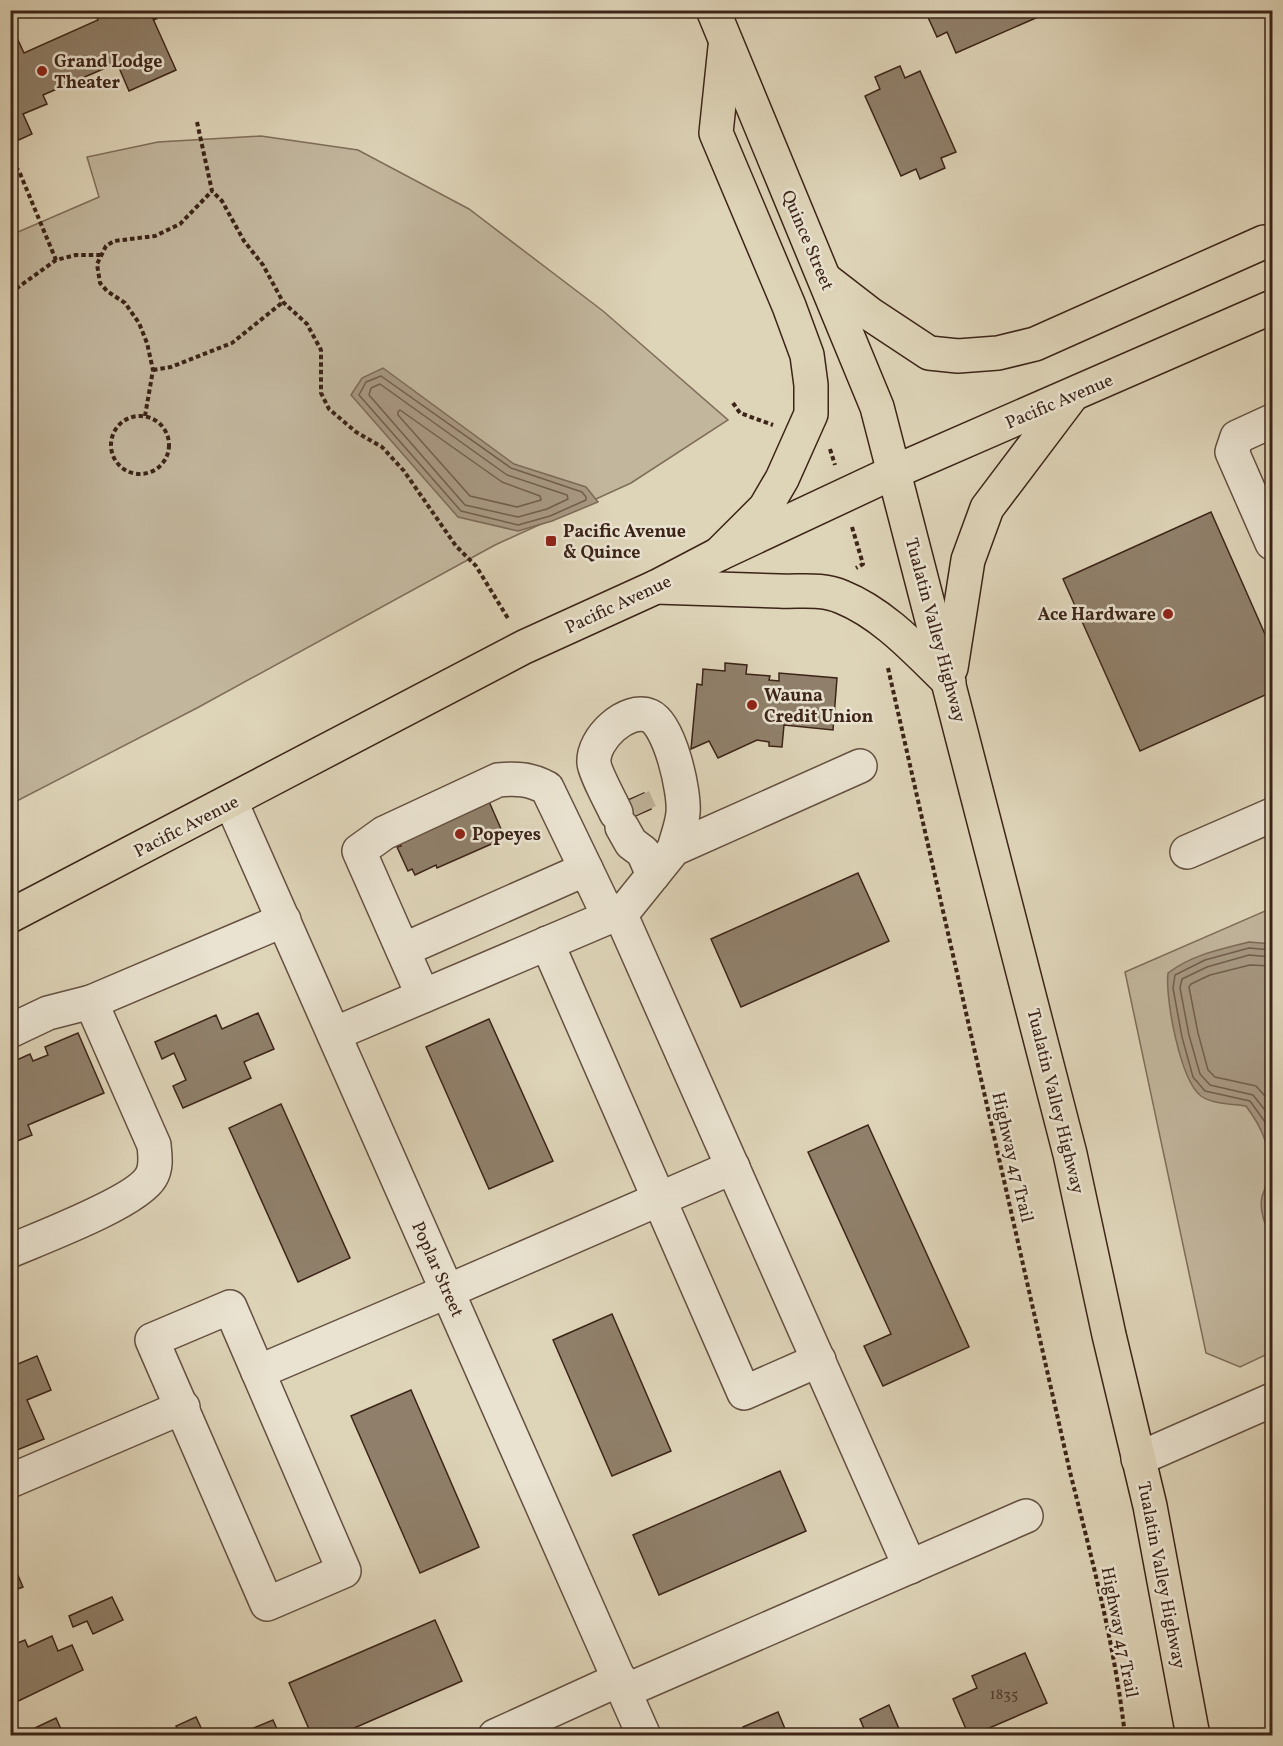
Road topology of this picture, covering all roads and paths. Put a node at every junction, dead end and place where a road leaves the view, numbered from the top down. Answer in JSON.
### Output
{"nodes":[{"id":1,"x":172,"y":10,"type":"edge"},
{"id":2,"x":153,"y":19,"type":"dead end"},
{"id":3,"x":722,"y":21,"type":"edge"},
{"id":4,"x":197,"y":122,"type":"dead end"},
{"id":5,"x":10,"y":162,"type":"edge"},
{"id":6,"x":212,"y":191,"type":"junction"},
{"id":7,"x":1272,"y":242,"type":"edge"},
{"id":8,"x":100,"y":255,"type":"junction"},
{"id":9,"x":56,"y":260,"type":"junction"},
{"id":10,"x":824,"y":279,"type":"junction"},
{"id":11,"x":10,"y":293,"type":"edge"},
{"id":12,"x":283,"y":303,"type":"junction"},
{"id":13,"x":1272,"y":307,"type":"edge"},
{"id":14,"x":153,"y":370,"type":"junction"},
{"id":15,"x":1071,"y":396,"type":"junction"},
{"id":16,"x":733,"y":403,"type":"dead end"},
{"id":17,"x":145,"y":416,"type":"junction"},
{"id":18,"x":1272,"y":421,"type":"edge"},
{"id":19,"x":773,"y":425,"type":"dead end"},
{"id":20,"x":894,"y":472,"type":"junction"},
{"id":21,"x":1272,"y":543,"type":"edge"},
{"id":22,"x":719,"y":555,"type":"junction"},
{"id":23,"x":656,"y":587,"type":"junction"},
{"id":24,"x":524,"y":647,"type":"junction"},
{"id":25,"x":886,"y":663,"type":"dead end"},
{"id":26,"x":949,"y":682,"type":"junction"},
{"id":27,"x":860,"y":766,"type":"dead end"},
{"id":28,"x":231,"y":802,"type":"junction"},
{"id":29,"x":1272,"y":815,"type":"edge"},
{"id":30,"x":1187,"y":852,"type":"dead end"},
{"id":31,"x":656,"y":859,"type":"junction"},
{"id":32,"x":586,"y":869,"type":"junction"},
{"id":33,"x":614,"y":914,"type":"junction"},
{"id":34,"x":10,"y":916,"type":"edge"},
{"id":35,"x":284,"y":920,"type":"junction"},
{"id":36,"x":547,"y":944,"type":"junction"},
{"id":37,"x":403,"y":950,"type":"junction"},
{"id":38,"x":423,"y":996,"type":"junction"},
{"id":39,"x":91,"y":1002,"type":"junction"},
{"id":40,"x":10,"y":1031,"type":"edge"},
{"id":41,"x":334,"y":1034,"type":"junction"},
{"id":42,"x":733,"y":1167,"type":"junction"},
{"id":43,"x":658,"y":1199,"type":"junction"},
{"id":44,"x":10,"y":1251,"type":"edge"},
{"id":45,"x":448,"y":1291,"type":"junction"},
{"id":46,"x":819,"y":1360,"type":"junction"},
{"id":47,"x":258,"y":1372,"type":"junction"},
{"id":48,"x":1272,"y":1400,"type":"edge"},
{"id":49,"x":183,"y":1407,"type":"junction"},
{"id":50,"x":1138,"y":1459,"type":"junction"},
{"id":51,"x":10,"y":1481,"type":"edge"},
{"id":52,"x":1026,"y":1516,"type":"dead end"},
{"id":53,"x":910,"y":1567,"type":"junction"},
{"id":54,"x":623,"y":1685,"type":"junction"},
{"id":55,"x":495,"y":1736,"type":"edge"},
{"id":56,"x":644,"y":1736,"type":"edge"},
{"id":57,"x":1125,"y":1736,"type":"edge"},
{"id":58,"x":1193,"y":1736,"type":"edge"}],
"edges":[{"from":1,"to":2,"type":"path"},
{"from":3,"to":10,"type":"main road","name":"Quince Street"},
{"from":3,"to":22,"type":"main road"},
{"from":4,"to":6,"type":"path"},
{"from":5,"to":9,"type":"path"},
{"from":6,"to":8,"type":"path"},
{"from":6,"to":12,"type":"path"},
{"from":7,"to":10,"type":"main road"},
{"from":8,"to":9,"type":"path"},
{"from":8,"to":14,"type":"path"},
{"from":9,"to":11,"type":"path"},
{"from":10,"to":20,"type":"main road","name":"Quince Street"},
{"from":12,"to":14,"type":"path"},
{"from":12,"to":24,"type":"path"},
{"from":13,"to":15,"type":"main road","name":"Pacific Avenue"},
{"from":14,"to":17,"type":"path"},
{"from":15,"to":20,"type":"main road","name":"Pacific Avenue"},
{"from":15,"to":26,"type":"main road"},
{"from":16,"to":19,"type":"path"},
{"from":17,"to":17,"type":"path"},
{"from":18,"to":21,"type":"street"},
{"from":20,"to":22,"type":"main road","name":"Pacific Avenue"},
{"from":20,"to":26,"type":"main road","name":"Tualatin Valley Highway"},
{"from":22,"to":23,"type":"main road","name":"Pacific Avenue"},
{"from":23,"to":24,"type":"main road","name":"Pacific Avenue"},
{"from":23,"to":26,"type":"main road"},
{"from":24,"to":28,"type":"main road","name":"Pacific Avenue"},
{"from":25,"to":57,"type":"path","name":"Highway 47 Trail"},
{"from":26,"to":50,"type":"main road","name":"Tualatin Valley Highway"},
{"from":27,"to":31,"type":"street"},
{"from":28,"to":34,"type":"main road","name":"Pacific Avenue"},
{"from":28,"to":35,"type":"street","name":"Poplar Street"},
{"from":29,"to":30,"type":"street"},
{"from":31,"to":31,"type":"street"},
{"from":31,"to":33,"type":"street"},
{"from":32,"to":33,"type":"street"},
{"from":32,"to":37,"type":"street"},
{"from":32,"to":37,"type":"street"},
{"from":33,"to":36,"type":"street"},
{"from":33,"to":42,"type":"street"},
{"from":35,"to":39,"type":"street"},
{"from":35,"to":41,"type":"street","name":"Poplar Street"},
{"from":36,"to":38,"type":"street"},
{"from":36,"to":43,"type":"street"},
{"from":37,"to":38,"type":"street"},
{"from":38,"to":41,"type":"street"},
{"from":39,"to":40,"type":"street"},
{"from":39,"to":44,"type":"street"},
{"from":41,"to":45,"type":"street","name":"Poplar Street"},
{"from":42,"to":43,"type":"street"},
{"from":42,"to":46,"type":"street"},
{"from":43,"to":45,"type":"street"},
{"from":43,"to":46,"type":"street"},
{"from":45,"to":47,"type":"street"},
{"from":45,"to":54,"type":"street","name":"Poplar Street"},
{"from":46,"to":53,"type":"street"},
{"from":47,"to":49,"type":"street"},
{"from":47,"to":49,"type":"street"},
{"from":48,"to":50,"type":"street"},
{"from":49,"to":51,"type":"street"},
{"from":50,"to":58,"type":"main road","name":"Tualatin Valley Highway"},
{"from":52,"to":53,"type":"street"},
{"from":53,"to":54,"type":"street"},
{"from":54,"to":55,"type":"street"},
{"from":54,"to":56,"type":"street","name":"Poplar Street"}]}
